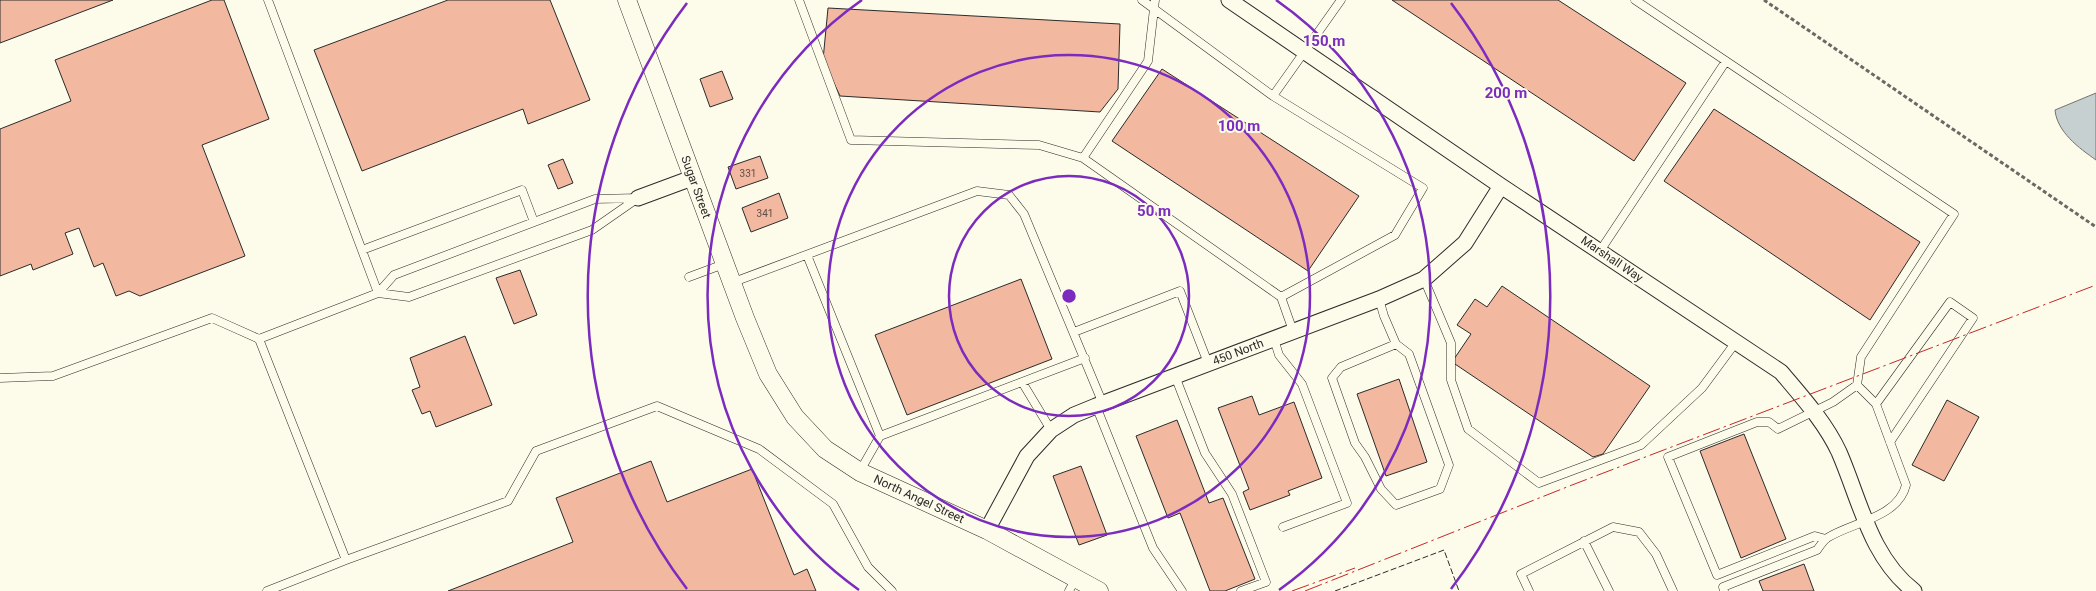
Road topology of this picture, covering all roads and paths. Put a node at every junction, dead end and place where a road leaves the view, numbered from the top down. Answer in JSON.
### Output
{"nodes":[{"id":1,"x":268,"y":0,"type":"edge"},
{"id":2,"x":626,"y":0,"type":"edge"},
{"id":3,"x":799,"y":0,"type":"edge"},
{"id":4,"x":1142,"y":0,"type":"edge"},
{"id":5,"x":1229,"y":0,"type":"edge"},
{"id":6,"x":1341,"y":0,"type":"edge"},
{"id":7,"x":1635,"y":0,"type":"edge"},
{"id":8,"x":1764,"y":0,"type":"edge"},
{"id":9,"x":1154,"y":4,"type":"edge"},
{"id":10,"x":1302,"y":52,"type":"junction"},
{"id":11,"x":1726,"y":61,"type":"junction"},
{"id":12,"x":1273,"y":96,"type":"junction"},
{"id":13,"x":1083,"y":158,"type":"junction"},
{"id":14,"x":692,"y":178,"type":"junction"},
{"id":15,"x":1501,"y":186,"type":"junction"},
{"id":16,"x":638,"y":198,"type":"junction"},
{"id":17,"x":534,"y":222,"type":"junction"},
{"id":18,"x":2096,"y":227,"type":"edge"},
{"id":19,"x":362,"y":250,"type":"junction"},
{"id":20,"x":1600,"y":251,"type":"junction"},
{"id":21,"x":807,"y":254,"type":"junction"},
{"id":22,"x":724,"y":264,"type":"junction"},
{"id":23,"x":689,"y":277,"type":"dead end"},
{"id":24,"x":1424,"y":279,"type":"junction"},
{"id":25,"x":731,"y":283,"type":"junction"},
{"id":26,"x":378,"y":293,"type":"junction"},
{"id":27,"x":1281,"y":297,"type":"junction"},
{"id":28,"x":1379,"y":299,"type":"junction"},
{"id":29,"x":1293,"y":331,"type":"junction"},
{"id":30,"x":1074,"y":332,"type":"junction"},
{"id":31,"x":1274,"y":338,"type":"junction"},
{"id":32,"x":259,"y":339,"type":"junction"},
{"id":33,"x":1736,"y":342,"type":"junction"},
{"id":34,"x":1396,"y":344,"type":"junction"},
{"id":35,"x":1085,"y":358,"type":"junction"},
{"id":36,"x":1208,"y":363,"type":"junction"},
{"id":37,"x":768,"y":374,"type":"joint"},
{"id":38,"x":1175,"y":376,"type":"junction"},
{"id":39,"x":0,"y":378,"type":"edge"},
{"id":40,"x":1022,"y":382,"type":"junction"},
{"id":41,"x":1857,"y":385,"type":"junction"},
{"id":42,"x":1876,"y":404,"type":"junction"},
{"id":43,"x":1099,"y":405,"type":"junction"},
{"id":44,"x":1814,"y":412,"type":"junction"},
{"id":45,"x":1052,"y":430,"type":"junction"},
{"id":46,"x":880,"y":436,"type":"junction"},
{"id":47,"x":1890,"y":442,"type":"junction"},
{"id":48,"x":860,"y":472,"type":"junction"},
{"id":49,"x":1865,"y":521,"type":"junction"},
{"id":50,"x":1283,"y":527,"type":"dead end"},
{"id":51,"x":988,"y":530,"type":"junction"},
{"id":52,"x":1826,"y":539,"type":"junction"},
{"id":53,"x":1584,"y":541,"type":"junction"},
{"id":54,"x":346,"y":560,"type":"junction"},
{"id":55,"x":1073,"y":585,"type":"edge"},
{"id":56,"x":267,"y":591,"type":"edge"},
{"id":57,"x":892,"y":591,"type":"edge"},
{"id":58,"x":1099,"y":591,"type":"edge"},
{"id":59,"x":1182,"y":591,"type":"edge"},
{"id":60,"x":1241,"y":591,"type":"edge"},
{"id":61,"x":1529,"y":591,"type":"edge"},
{"id":62,"x":1609,"y":591,"type":"edge"},
{"id":63,"x":1673,"y":591,"type":"edge"},
{"id":64,"x":1724,"y":591,"type":"edge"},
{"id":65,"x":1914,"y":591,"type":"edge"}],
"edges":[{"from":1,"to":19,"type":"lane"},
{"from":2,"to":14,"type":"street","name":"Sugar Street"},
{"from":3,"to":13,"type":"lane"},
{"from":4,"to":9,"type":"lane"},
{"from":5,"to":10,"type":"street","name":"Marshall Way"},
{"from":6,"to":10,"type":"lane"},
{"from":7,"to":11,"type":"lane"},
{"from":8,"to":18,"type":"path"},
{"from":9,"to":12,"type":"lane"},
{"from":9,"to":13,"type":"lane"},
{"from":10,"to":12,"type":"lane"},
{"from":10,"to":15,"type":"street","name":"Marshall Way"},
{"from":11,"to":20,"type":"lane"},
{"from":11,"to":41,"type":"lane"},
{"from":12,"to":27,"type":"lane"},
{"from":13,"to":27,"type":"lane"},
{"from":14,"to":16,"type":"street"},
{"from":14,"to":22,"type":"street","name":"Sugar Street"},
{"from":15,"to":20,"type":"street","name":"Marshall Way"},
{"from":15,"to":24,"type":"street","name":"450 North"},
{"from":16,"to":17,"type":"lane"},
{"from":16,"to":26,"type":"lane"},
{"from":17,"to":19,"type":"lane"},
{"from":17,"to":26,"type":"lane"},
{"from":19,"to":26,"type":"lane"},
{"from":20,"to":33,"type":"street","name":"Marshall Way"},
{"from":21,"to":25,"type":"lane"},
{"from":21,"to":30,"type":"lane"},
{"from":21,"to":46,"type":"lane"},
{"from":22,"to":23,"type":"lane"},
{"from":22,"to":25,"type":"street","name":"Sugar Street"},
{"from":24,"to":28,"type":"street","name":"450 North"},
{"from":24,"to":33,"type":"lane"},
{"from":25,"to":37,"type":"street","name":"Sugar Street"},
{"from":26,"to":32,"type":"lane"},
{"from":27,"to":29,"type":"lane"},
{"from":28,"to":29,"type":"street","name":"450 North"},
{"from":28,"to":34,"type":"lane"},
{"from":29,"to":31,"type":"street","name":"450 North"},
{"from":30,"to":35,"type":"lane"},
{"from":30,"to":36,"type":"lane"},
{"from":31,"to":36,"type":"street","name":"450 North"},
{"from":31,"to":50,"type":"lane"},
{"from":32,"to":39,"type":"lane"},
{"from":32,"to":54,"type":"lane"},
{"from":33,"to":44,"type":"street","name":"Marshall Way"},
{"from":34,"to":34,"type":"lane"},
{"from":35,"to":40,"type":"lane"},
{"from":35,"to":43,"type":"lane"},
{"from":36,"to":38,"type":"street","name":"450 North"},
{"from":37,"to":48,"type":"street","name":"North Angel Street"},
{"from":38,"to":43,"type":"street","name":"450 North"},
{"from":38,"to":60,"type":"lane"},
{"from":40,"to":45,"type":"lane"},
{"from":40,"to":46,"type":"lane"},
{"from":41,"to":42,"type":"lane"},
{"from":41,"to":44,"type":"lane"},
{"from":42,"to":47,"type":"lane"},
{"from":42,"to":47,"type":"lane"},
{"from":43,"to":45,"type":"street","name":"450 North"},
{"from":43,"to":59,"type":"lane"},
{"from":44,"to":49,"type":"street","name":"Marshall Way"},
{"from":44,"to":52,"type":"lane"},
{"from":45,"to":51,"type":"street","name":"450 North"},
{"from":46,"to":48,"type":"lane"},
{"from":47,"to":49,"type":"lane"},
{"from":48,"to":51,"type":"street","name":"North Angel Street"},
{"from":49,"to":52,"type":"lane"},
{"from":49,"to":65,"type":"street","name":"Marshall Way"},
{"from":51,"to":55,"type":"street","name":"North Angel Street"},
{"from":52,"to":64,"type":"lane"},
{"from":53,"to":61,"type":"lane"},
{"from":53,"to":62,"type":"lane"},
{"from":53,"to":63,"type":"lane"},
{"from":54,"to":56,"type":"lane"},
{"from":54,"to":57,"type":"lane"},
{"from":55,"to":58,"type":"street","name":"North Angel Street"}]}
